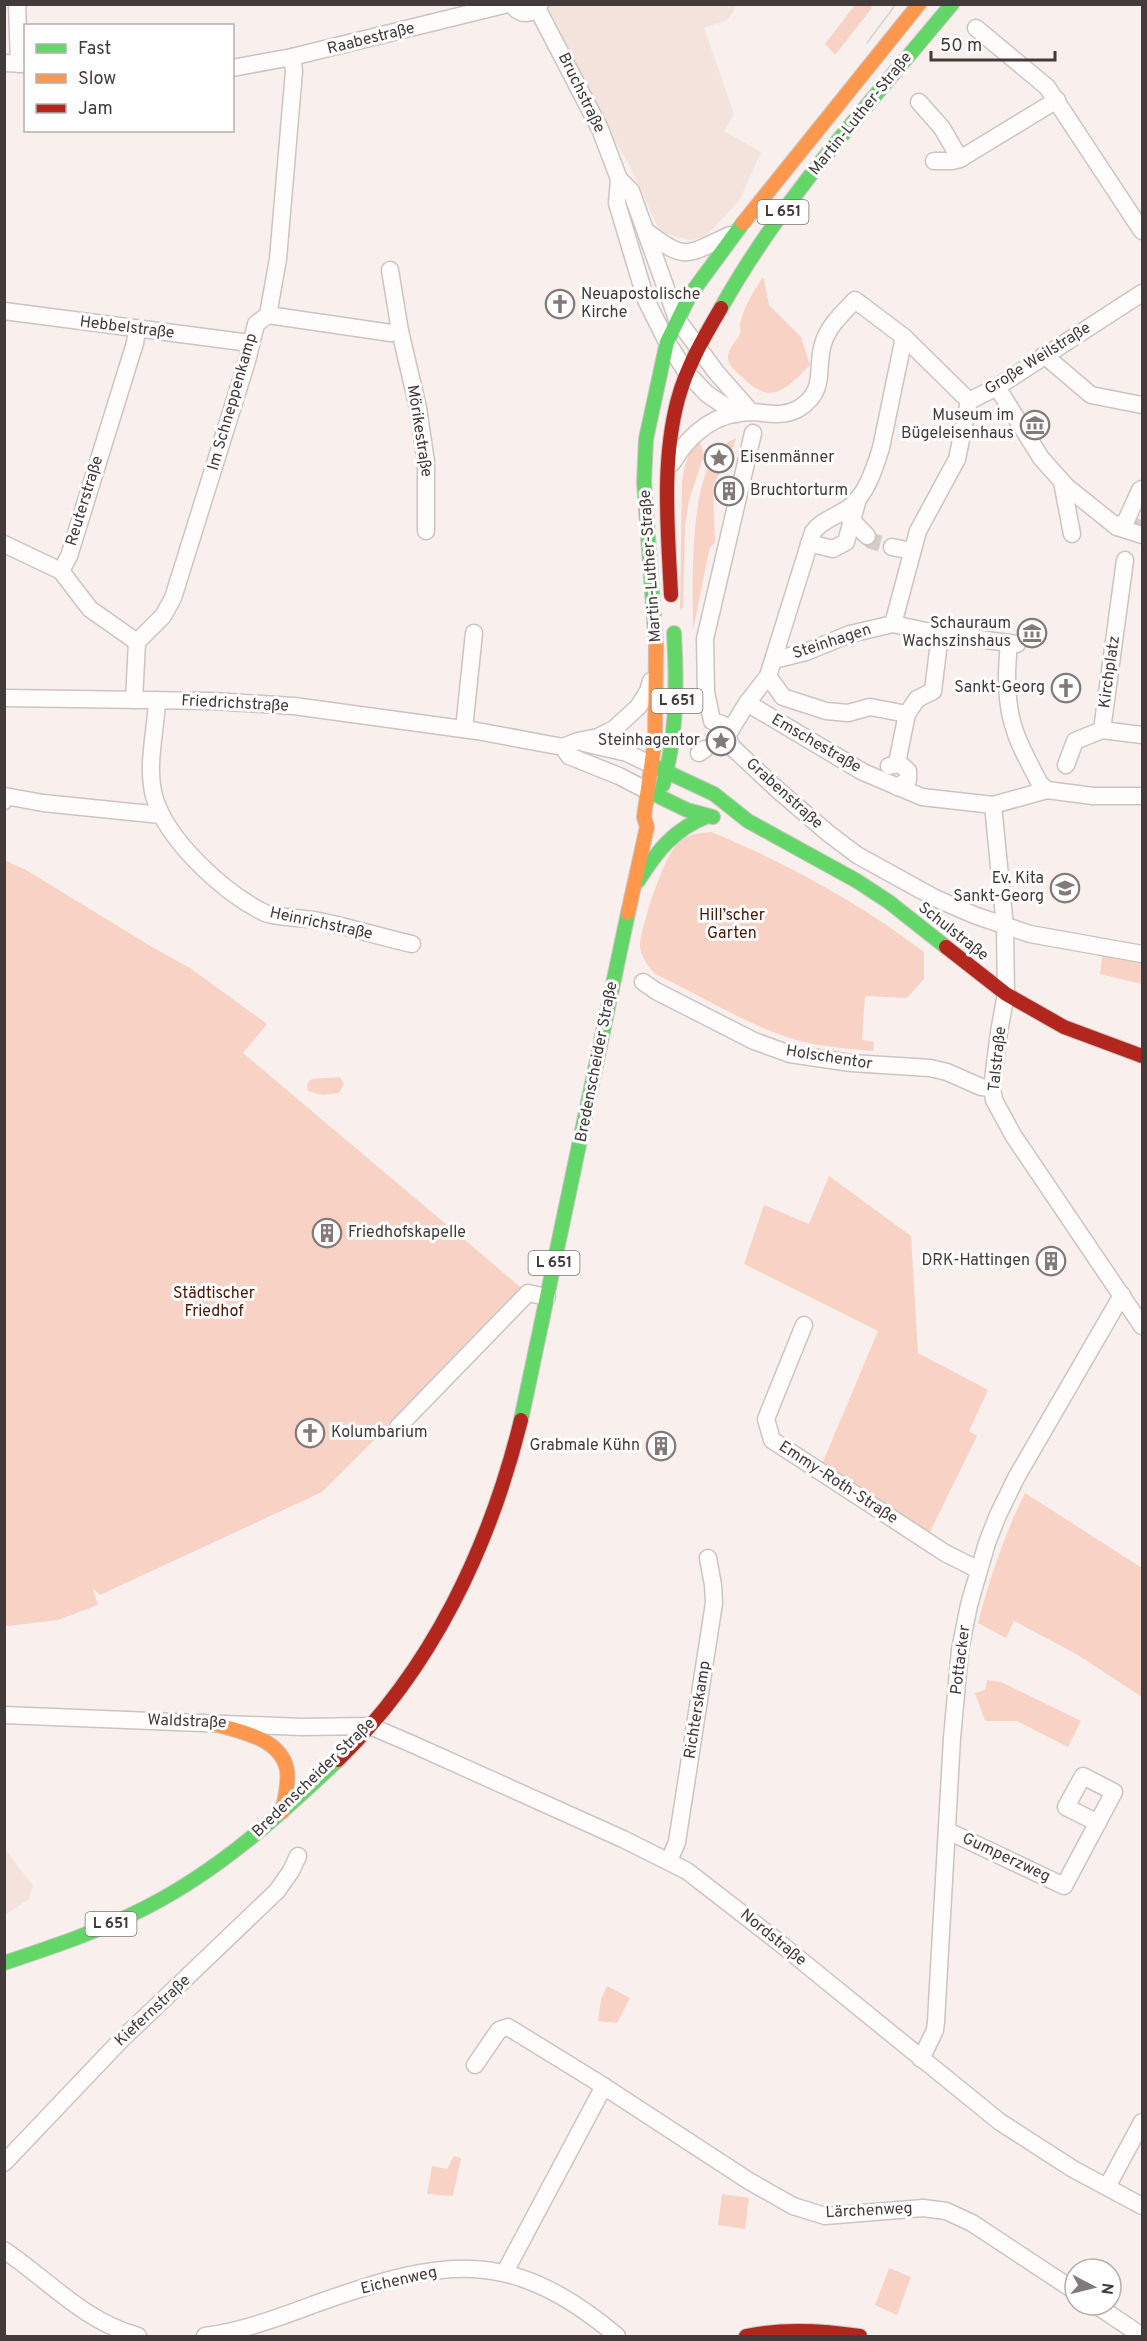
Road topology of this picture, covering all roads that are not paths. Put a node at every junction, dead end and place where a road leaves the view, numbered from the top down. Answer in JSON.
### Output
{"nodes":[{"id":1,"x":17,"y":4,"type":"edge"},
{"id":2,"x":510,"y":4,"type":"edge"},
{"id":3,"x":919,"y":4,"type":"edge"},
{"id":4,"x":952,"y":4,"type":"edge"},
{"id":5,"x":538,"y":6,"type":"edge"},
{"id":6,"x":976,"y":28,"type":"dead end"},
{"id":7,"x":292,"y":57,"type":"junction"},
{"id":8,"x":16,"y":64,"type":"edge"},
{"id":9,"x":234,"y":68,"type":"edge"},
{"id":10,"x":1057,"y":100,"type":"junction"},
{"id":11,"x":919,"y":102,"type":"dead end"},
{"id":12,"x":960,"y":159,"type":"junction"},
{"id":13,"x":934,"y":161,"type":"dead end"},
{"id":14,"x":619,"y":179,"type":"junction"},
{"id":15,"x":646,"y":230,"type":"junction"},
{"id":16,"x":1143,"y":231,"type":"edge"},
{"id":17,"x":735,"y":233,"type":"junction"},
{"id":18,"x":390,"y":270,"type":"dead end"},
{"id":19,"x":1143,"y":293,"type":"edge"},
{"id":20,"x":4,"y":311,"type":"edge"},
{"id":21,"x":268,"y":315,"type":"junction"},
{"id":22,"x":677,"y":319,"type":"junction"},
{"id":23,"x":137,"y":329,"type":"junction"},
{"id":24,"x":400,"y":331,"type":"junction"},
{"id":25,"x":904,"y":338,"type":"junction"},
{"id":26,"x":667,"y":342,"type":"junction"},
{"id":27,"x":250,"y":343,"type":"junction"},
{"id":28,"x":698,"y":348,"type":"junction"},
{"id":29,"x":1044,"y":356,"type":"junction"},
{"id":30,"x":687,"y":373,"type":"junction"},
{"id":31,"x":997,"y":387,"type":"junction"},
{"id":32,"x":969,"y":401,"type":"junction"},
{"id":33,"x":1143,"y":405,"type":"edge"},
{"id":34,"x":744,"y":413,"type":"junction"},
{"id":35,"x":753,"y":433,"type":"dead end"},
{"id":36,"x":666,"y":474,"type":"junction"},
{"id":37,"x":1062,"y":482,"type":"junction"},
{"id":38,"x":1143,"y":489,"type":"edge"},
{"id":39,"x":1097,"y":511,"type":"junction"},
{"id":40,"x":847,"y":516,"type":"junction"},
{"id":41,"x":1117,"y":527,"type":"junction"},
{"id":42,"x":426,"y":531,"type":"dead end"},
{"id":43,"x":1139,"y":535,"type":"edge"},
{"id":44,"x":867,"y":536,"type":"tunnel mouth"},
{"id":45,"x":809,"y":543,"type":"junction"},
{"id":46,"x":4,"y":544,"type":"edge"},
{"id":47,"x":891,"y":547,"type":"tunnel mouth"},
{"id":48,"x":912,"y":551,"type":"junction"},
{"id":49,"x":1125,"y":560,"type":"dead end"},
{"id":50,"x":61,"y":571,"type":"junction"},
{"id":51,"x":893,"y":624,"type":"junction"},
{"id":52,"x":474,"y":633,"type":"dead end"},
{"id":53,"x":940,"y":634,"type":"junction"},
{"id":54,"x":137,"y":642,"type":"junction"},
{"id":55,"x":657,"y":654,"type":"junction"},
{"id":56,"x":774,"y":660,"type":"junction"},
{"id":57,"x":768,"y":676,"type":"junction"},
{"id":58,"x":4,"y":698,"type":"edge"},
{"id":59,"x":134,"y":700,"type":"junction"},
{"id":60,"x":157,"y":700,"type":"junction"},
{"id":61,"x":747,"y":703,"type":"junction"},
{"id":62,"x":784,"y":711,"type":"dead end"},
{"id":63,"x":907,"y":714,"type":"junction"},
{"id":64,"x":464,"y":729,"type":"junction"},
{"id":65,"x":1102,"y":730,"type":"junction"},
{"id":66,"x":1143,"y":735,"type":"edge"},
{"id":67,"x":570,"y":744,"type":"junction"},
{"id":68,"x":714,"y":745,"type":"junction"},
{"id":69,"x":1066,"y":765,"type":"dead end"},
{"id":70,"x":660,"y":769,"type":"junction"},
{"id":71,"x":892,"y":784,"type":"junction"},
{"id":72,"x":1047,"y":790,"type":"junction"},
{"id":73,"x":654,"y":794,"type":"junction"},
{"id":74,"x":1143,"y":796,"type":"edge"},
{"id":75,"x":4,"y":801,"type":"edge"},
{"id":76,"x":161,"y":815,"type":"junction"},
{"id":77,"x":990,"y":815,"type":"junction"},
{"id":78,"x":708,"y":816,"type":"junction"},
{"id":79,"x":748,"y":821,"type":"junction"},
{"id":80,"x":633,"y":888,"type":"junction"},
{"id":81,"x":1005,"y":927,"type":"junction"},
{"id":82,"x":412,"y":944,"type":"dead end"},
{"id":83,"x":1143,"y":954,"type":"edge"},
{"id":84,"x":643,"y":982,"type":"dead end"},
{"id":85,"x":1006,"y":994,"type":"junction"},
{"id":86,"x":1143,"y":1056,"type":"edge"},
{"id":87,"x":992,"y":1088,"type":"junction"},
{"id":88,"x":1122,"y":1295,"type":"junction"},
{"id":89,"x":547,"y":1297,"type":"junction"},
{"id":90,"x":804,"y":1325,"type":"dead end"},
{"id":91,"x":1143,"y":1326,"type":"edge"},
{"id":92,"x":398,"y":1427,"type":"dead end"},
{"id":93,"x":708,"y":1558,"type":"dead end"},
{"id":94,"x":978,"y":1570,"type":"junction"},
{"id":95,"x":4,"y":1715,"type":"edge"},
{"id":96,"x":211,"y":1723,"type":"junction"},
{"id":97,"x":370,"y":1726,"type":"junction"},
{"id":98,"x":282,"y":1812,"type":"junction"},
{"id":99,"x":1098,"y":1823,"type":"dead end"},
{"id":100,"x":948,"y":1831,"type":"junction"},
{"id":101,"x":298,"y":1856,"type":"dead end"},
{"id":102,"x":669,"y":1861,"type":"junction"},
{"id":103,"x":4,"y":1964,"type":"edge"},
{"id":104,"x":921,"y":2059,"type":"junction"},
{"id":105,"x":475,"y":2065,"type":"dead end"},
{"id":106,"x":604,"y":2086,"type":"junction"},
{"id":107,"x":1143,"y":2122,"type":"edge"},
{"id":108,"x":4,"y":2163,"type":"edge"},
{"id":109,"x":1107,"y":2187,"type":"junction"},
{"id":110,"x":1143,"y":2206,"type":"edge"},
{"id":111,"x":4,"y":2250,"type":"edge"},
{"id":112,"x":505,"y":2272,"type":"junction"},
{"id":113,"x":1063,"y":2283,"type":"edge"},
{"id":114,"x":1114,"y":2317,"type":"edge"},
{"id":115,"x":1143,"y":2336,"type":"edge"},
{"id":116,"x":138,"y":2337,"type":"edge"},
{"id":117,"x":206,"y":2337,"type":"edge"},
{"id":118,"x":617,"y":2337,"type":"edge"},
{"id":119,"x":746,"y":2337,"type":"edge"},
{"id":120,"x":860,"y":2337,"type":"edge"}],
"edges":[{"from":1,"to":8,"type":"street"},
{"from":2,"to":5,"type":"street","name":"Bruchstraße"},
{"from":2,"to":7,"type":"street","name":"Raabestraße"},
{"from":3,"to":17,"type":"main road","name":"Martin-Luther-Straße","number":"L 651"},
{"from":4,"to":28,"type":"main road","name":"Martin-Luther-Straße","number":"L 651"},
{"from":5,"to":14,"type":"street","name":"Bruchstraße"},
{"from":6,"to":10,"type":"street"},
{"from":7,"to":9,"type":"street","name":"Raabestraße"},
{"from":7,"to":21,"type":"street","name":"Im Schneppenkamp"},
{"from":10,"to":12,"type":"street"},
{"from":10,"to":16,"type":"street"},
{"from":11,"to":12,"type":"street"},
{"from":12,"to":13,"type":"street"},
{"from":14,"to":15,"type":"street","name":"Bruchstraße"},
{"from":14,"to":26,"type":"street","name":"Bruchstraße"},
{"from":15,"to":17,"type":"street"},
{"from":15,"to":22,"type":"street","name":"Bruchstraße"},
{"from":17,"to":22,"type":"main road","name":"Martin-Luther-Straße","number":"L 651"},
{"from":18,"to":24,"type":"street","name":"Mörikestraße"},
{"from":19,"to":29,"type":"street","name":"Große Weilstraße"},
{"from":20,"to":23,"type":"street","name":"Hebbelstraße"},
{"from":21,"to":24,"type":"street"},
{"from":21,"to":27,"type":"street","name":"Im Schneppenkamp"},
{"from":22,"to":26,"type":"main road","name":"Martin-Luther-Straße","number":"L 651"},
{"from":22,"to":28,"type":"street"},
{"from":23,"to":27,"type":"street","name":"Hebbelstraße"},
{"from":23,"to":50,"type":"street","name":"Reuterstraße"},
{"from":24,"to":42,"type":"street","name":"Mörikestraße"},
{"from":25,"to":32,"type":"street","name":"Große Weilstraße"},
{"from":25,"to":34,"type":"street","name":"Große Weilstraße"},
{"from":25,"to":40,"type":"street"},
{"from":26,"to":30,"type":"street"},
{"from":26,"to":55,"type":"main road","name":"Martin-Luther-Straße","number":"L 651"},
{"from":27,"to":54,"type":"street","name":"Im Schneppenkamp"},
{"from":28,"to":30,"type":"main road","name":"Martin-Luther-Straße","number":"L 651"},
{"from":28,"to":34,"type":"street"},
{"from":29,"to":31,"type":"street","name":"Große Weilstraße"},
{"from":29,"to":33,"type":"street"},
{"from":30,"to":34,"type":"street"},
{"from":30,"to":36,"type":"main road","name":"Martin-Luther-Straße","number":"L 651"},
{"from":31,"to":32,"type":"street","name":"Große Weilstraße"},
{"from":31,"to":37,"type":"street"},
{"from":32,"to":48,"type":"street"},
{"from":34,"to":36,"type":"street","name":"Große Weilstraße"},
{"from":35,"to":68,"type":"street","name":"Grabenstraße"},
{"from":36,"to":70,"type":"main road","name":"Martin-Luther-Straße","number":"L 651"},
{"from":37,"to":39,"type":"street"},
{"from":37,"to":39,"type":"street"},
{"from":38,"to":41,"type":"street"},
{"from":39,"to":41,"type":"street"},
{"from":40,"to":44,"type":"street"},
{"from":40,"to":45,"type":"street"},
{"from":40,"to":45,"type":"street"},
{"from":41,"to":43,"type":"street"},
{"from":45,"to":56,"type":"street"},
{"from":46,"to":50,"type":"street"},
{"from":47,"to":48,"type":"street"},
{"from":48,"to":51,"type":"street"},
{"from":49,"to":65,"type":"street","name":"Kirchplatz"},
{"from":50,"to":54,"type":"street"},
{"from":51,"to":53,"type":"street","name":"Steinhagen"},
{"from":51,"to":56,"type":"street","name":"Steinhagen"},
{"from":52,"to":64,"type":"street"},
{"from":53,"to":63,"type":"street"},
{"from":53,"to":72,"type":"street","name":"Steinhagen"},
{"from":54,"to":59,"type":"street"},
{"from":55,"to":67,"type":"street","name":"Friedrichstraße"},
{"from":55,"to":70,"type":"main road","name":"Martin-Luther-Straße","number":"L 651"},
{"from":56,"to":57,"type":"street","name":"Steinhagen"},
{"from":57,"to":61,"type":"street","name":"Steinhagen"},
{"from":57,"to":62,"type":"street","name":"Emschestraße"},
{"from":57,"to":63,"type":"street","name":"Emschestraße"},
{"from":58,"to":59,"type":"street","name":"Friedrichstraße"},
{"from":59,"to":60,"type":"street","name":"Friedrichstraße"},
{"from":60,"to":64,"type":"street","name":"Friedrichstraße"},
{"from":60,"to":76,"type":"street","name":"Heinrichstraße"},
{"from":61,"to":68,"type":"street","name":"Steinhagen"},
{"from":61,"to":71,"type":"street","name":"Emschestraße"},
{"from":63,"to":71,"type":"street"},
{"from":64,"to":67,"type":"street","name":"Friedrichstraße"},
{"from":65,"to":66,"type":"street"},
{"from":65,"to":69,"type":"street","name":"Kirchplatz"},
{"from":67,"to":70,"type":"street","name":"Friedrichstraße"},
{"from":67,"to":73,"type":"street","name":"Friedrichstraße"},
{"from":68,"to":81,"type":"street","name":"Grabenstraße"},
{"from":70,"to":73,"type":"main road","name":"Martin-Luther-Straße","number":"L 651"},
{"from":70,"to":79,"type":"main road","name":"Schulstraße"},
{"from":71,"to":77,"type":"street","name":"Emschestraße"},
{"from":72,"to":74,"type":"street","name":"Emschestraße"},
{"from":72,"to":77,"type":"street","name":"Emschestraße"},
{"from":73,"to":78,"type":"main road","name":"Schulstraße"},
{"from":73,"to":80,"type":"main road","name":"Bredenscheider Straße","number":"L 651"},
{"from":75,"to":76,"type":"street"},
{"from":76,"to":82,"type":"street","name":"Heinrichstraße"},
{"from":77,"to":81,"type":"street","name":"Talstraße"},
{"from":78,"to":79,"type":"main road","name":"Schulstraße"},
{"from":78,"to":80,"type":"main road"},
{"from":79,"to":85,"type":"main road","name":"Schulstraße"},
{"from":80,"to":89,"type":"main road","name":"Bredenscheider Straße","number":"L 651"},
{"from":81,"to":83,"type":"street","name":"Grabenstraße"},
{"from":81,"to":85,"type":"street","name":"Talstraße"},
{"from":84,"to":87,"type":"street","name":"Holschentor"},
{"from":85,"to":86,"type":"main road","name":"Schulstraße"},
{"from":85,"to":87,"type":"street","name":"Talstraße"},
{"from":87,"to":88,"type":"street","name":"Talstraße"},
{"from":88,"to":91,"type":"street","name":"Talstraße"},
{"from":88,"to":94,"type":"street","name":"Pottacker"},
{"from":89,"to":92,"type":"street"},
{"from":89,"to":97,"type":"main road","name":"Bredenscheider Straße","number":"L 651"},
{"from":90,"to":94,"type":"street","name":"Emmy-Roth-Straße"},
{"from":93,"to":102,"type":"street","name":"Richterskamp"},
{"from":94,"to":100,"type":"street","name":"Pottacker"},
{"from":95,"to":96,"type":"street","name":"Waldstraße"},
{"from":96,"to":97,"type":"street","name":"Waldstraße"},
{"from":96,"to":98,"type":"main road"},
{"from":97,"to":98,"type":"main road","name":"Bredenscheider Straße","number":"L 651"},
{"from":97,"to":102,"type":"street","name":"Nordstraße"},
{"from":98,"to":103,"type":"main road","name":"Bredenscheider Straße","number":"L 651"},
{"from":99,"to":100,"type":"street","name":"Gumperzweg"},
{"from":100,"to":104,"type":"street","name":"Pottacker"},
{"from":101,"to":108,"type":"street","name":"Kiefernstraße"},
{"from":102,"to":104,"type":"street","name":"Nordstraße"},
{"from":104,"to":109,"type":"street","name":"Nordstraße"},
{"from":105,"to":106,"type":"street","name":"Lärchenweg"},
{"from":106,"to":112,"type":"street"},
{"from":106,"to":113,"type":"street","name":"Lärchenweg"},
{"from":107,"to":109,"type":"street"},
{"from":109,"to":110,"type":"street","name":"Nordstraße"},
{"from":111,"to":116,"type":"street"},
{"from":112,"to":117,"type":"street","name":"Eichenweg"},
{"from":112,"to":118,"type":"street","name":"Eichenweg"},
{"from":114,"to":115,"type":"street"},
{"from":119,"to":120,"type":"main road"}]}
